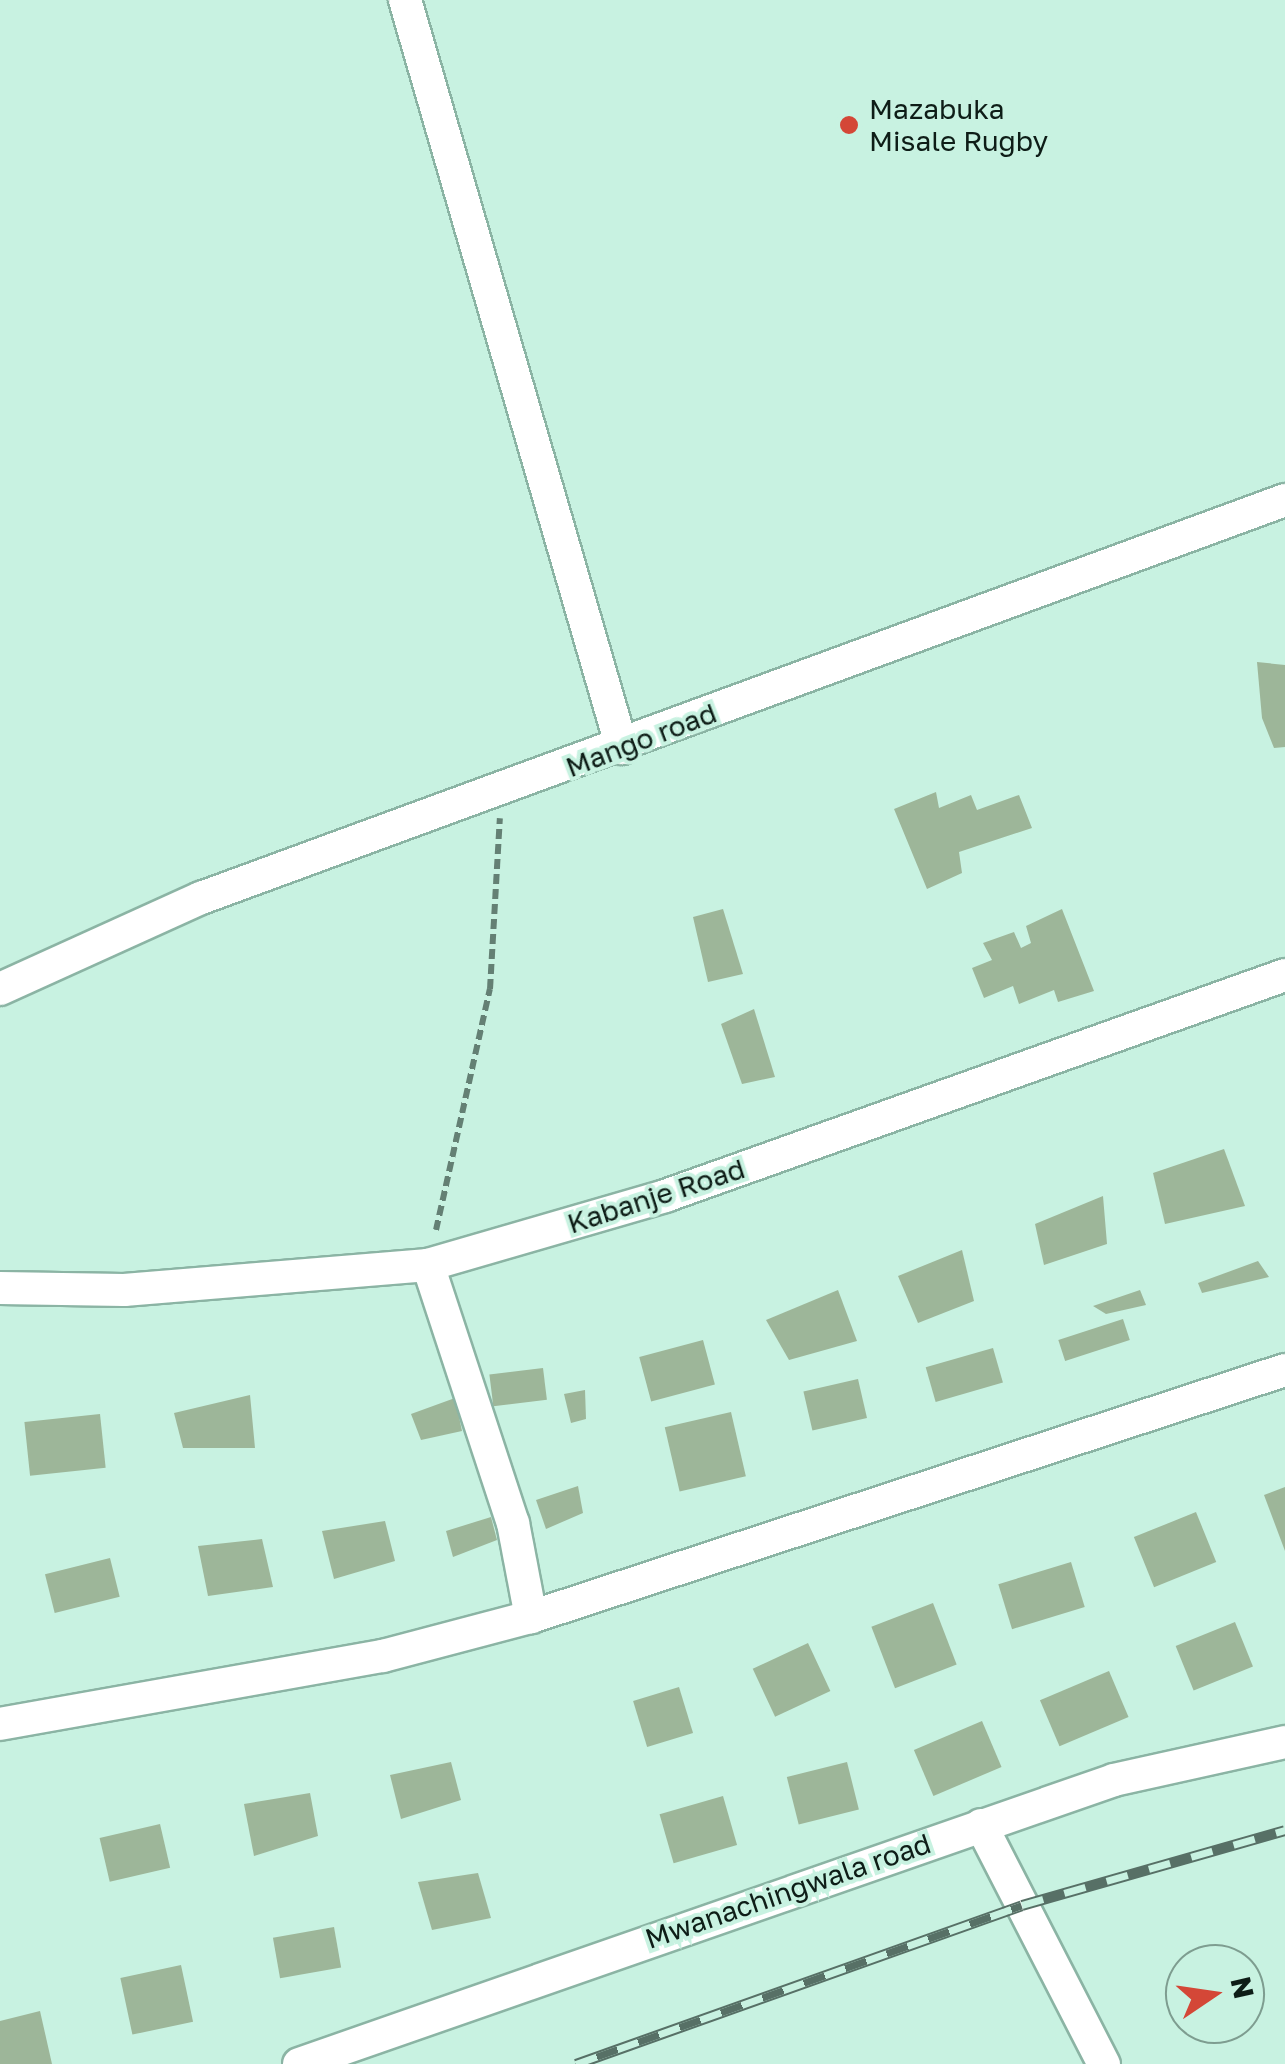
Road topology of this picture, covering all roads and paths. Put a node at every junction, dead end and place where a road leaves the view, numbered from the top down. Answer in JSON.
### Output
{"nodes":[{"id":1,"x":405,"y":0,"type":"edge"},
{"id":2,"x":1285,"y":500,"type":"edge"},
{"id":3,"x":622,"y":748,"type":"junction"},
{"id":4,"x":501,"y":791,"type":"junction"},
{"id":5,"x":1285,"y":975,"type":"edge"},
{"id":6,"x":0,"y":990,"type":"edge"},
{"id":7,"x":428,"y":1265,"type":"junction"},
{"id":8,"x":0,"y":1288,"type":"edge"},
{"id":9,"x":1285,"y":1370,"type":"edge"},
{"id":10,"x":532,"y":1617,"type":"junction"},
{"id":11,"x":0,"y":1724,"type":"edge"},
{"id":12,"x":1285,"y":1742,"type":"edge"},
{"id":13,"x":982,"y":1826,"type":"junction"},
{"id":14,"x":298,"y":2064,"type":"edge"},
{"id":15,"x":1104,"y":2064,"type":"edge"}],
"edges":[{"from":1,"to":3,"type":"street"},
{"from":2,"to":3,"type":"street","name":"Mango road"},
{"from":3,"to":4,"type":"street","name":"Mango road"},
{"from":4,"to":6,"type":"street","name":"Mango road"},
{"from":4,"to":7,"type":"path"},
{"from":5,"to":7,"type":"street","name":"Kabanje Road"},
{"from":7,"to":8,"type":"street","name":"Kabanje Road"},
{"from":7,"to":10,"type":"street"},
{"from":9,"to":10,"type":"street"},
{"from":10,"to":11,"type":"street"},
{"from":12,"to":13,"type":"street","name":"Mwanachingwala road"},
{"from":13,"to":14,"type":"street","name":"Mwanachingwala road"},
{"from":13,"to":15,"type":"street"}]}
